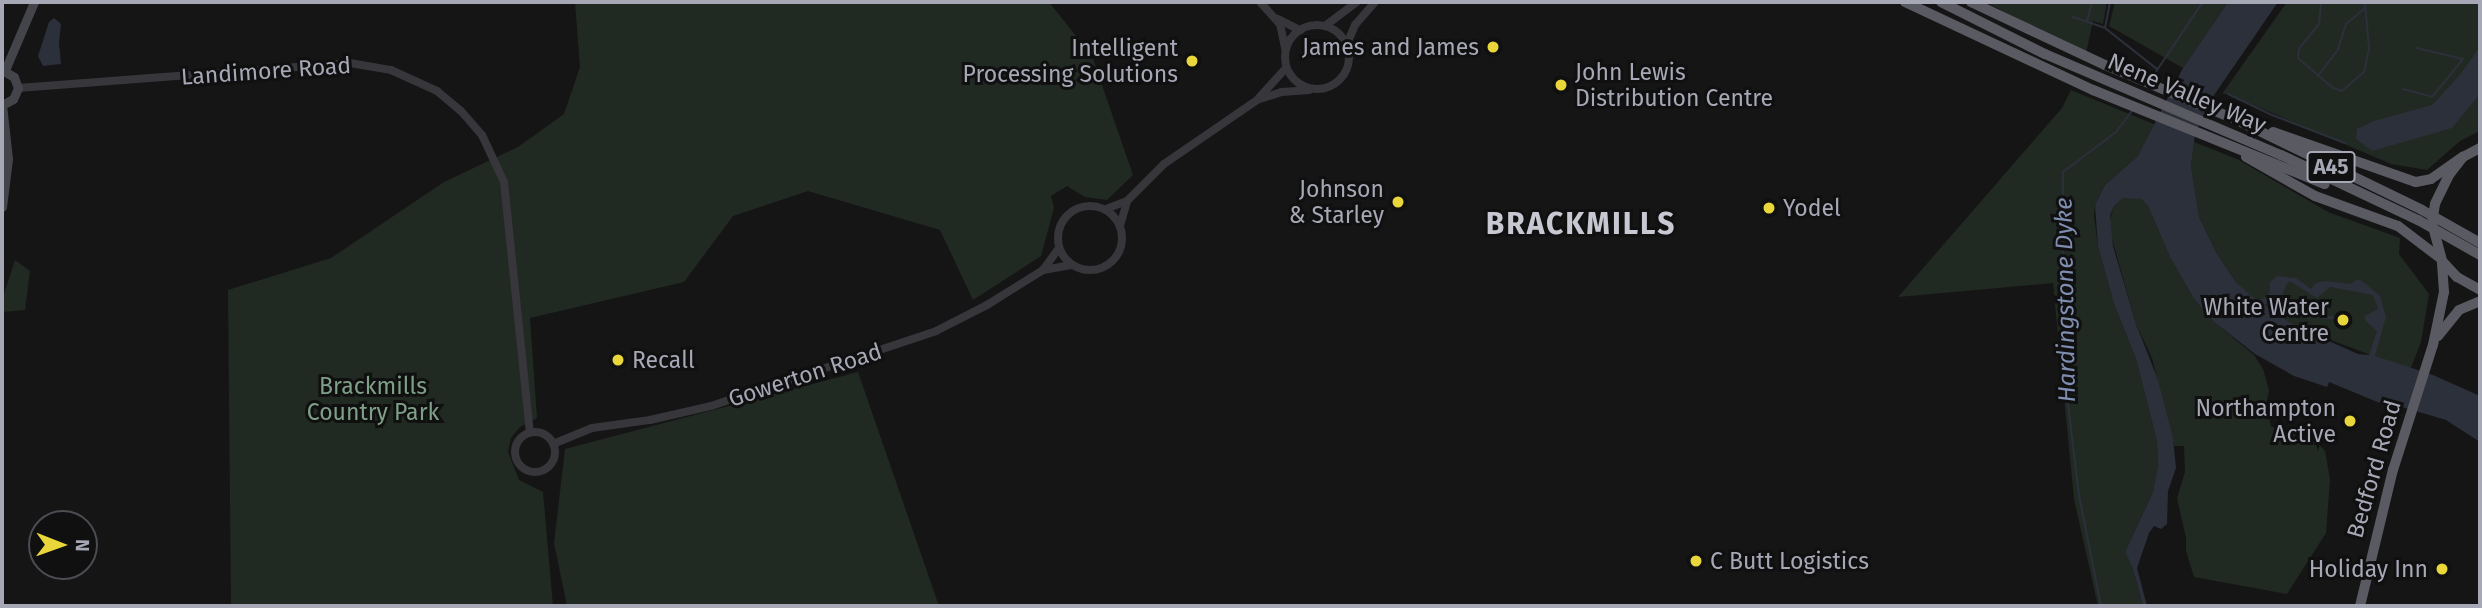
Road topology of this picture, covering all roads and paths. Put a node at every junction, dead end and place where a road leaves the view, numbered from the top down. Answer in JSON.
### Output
{"nodes":[{"id":1,"x":1260,"y":2,"type":"edge"},
{"id":2,"x":1357,"y":2,"type":"edge"},
{"id":3,"x":1375,"y":2,"type":"edge"},
{"id":4,"x":1905,"y":2,"type":"edge"},
{"id":5,"x":1918,"y":2,"type":"edge"},
{"id":6,"x":1941,"y":2,"type":"edge"},
{"id":7,"x":1971,"y":2,"type":"edge"},
{"id":8,"x":32,"y":4,"type":"edge"},
{"id":9,"x":1272,"y":15,"type":"junction"},
{"id":10,"x":1325,"y":26,"type":"junction"},
{"id":11,"x":1300,"y":30,"type":"junction"},
{"id":12,"x":1986,"y":40,"type":"junction"},
{"id":13,"x":1347,"y":44,"type":"junction"},
{"id":14,"x":1285,"y":51,"type":"junction"},
{"id":15,"x":1286,"y":68,"type":"junction"},
{"id":16,"x":4,"y":70,"type":"edge"},
{"id":17,"x":18,"y":88,"type":"junction"},
{"id":18,"x":1314,"y":90,"type":"junction"},
{"id":19,"x":1257,"y":100,"type":"junction"},
{"id":20,"x":2,"y":105,"type":"edge"},
{"id":21,"x":2241,"y":122,"type":"junction"},
{"id":22,"x":2220,"y":136,"type":"junction"},
{"id":23,"x":2480,"y":148,"type":"edge"},
{"id":24,"x":2463,"y":157,"type":"junction"},
{"id":25,"x":1127,"y":201,"type":"junction"},
{"id":26,"x":2,"y":207,"type":"edge"},
{"id":27,"x":1106,"y":209,"type":"junction"},
{"id":28,"x":2420,"y":215,"type":"junction"},
{"id":29,"x":1120,"y":226,"type":"junction"},
{"id":30,"x":2480,"y":243,"type":"edge"},
{"id":31,"x":1059,"y":248,"type":"junction"},
{"id":32,"x":2480,"y":255,"type":"edge"},
{"id":33,"x":2441,"y":260,"type":"junction"},
{"id":34,"x":1072,"y":265,"type":"junction"},
{"id":35,"x":1043,"y":270,"type":"junction"},
{"id":36,"x":2480,"y":290,"type":"edge"},
{"id":37,"x":2480,"y":301,"type":"edge"},
{"id":38,"x":2433,"y":345,"type":"junction"},
{"id":39,"x":530,"y":433,"type":"junction"},
{"id":40,"x":553,"y":444,"type":"junction"},
{"id":41,"x":2360,"y":606,"type":"edge"}],
"edges":[{"from":1,"to":9,"type":"street"},
{"from":2,"to":10,"type":"street"},
{"from":3,"to":13,"type":"street"},
{"from":4,"to":12,"type":"highway"},
{"from":5,"to":12,"type":"highway"},
{"from":6,"to":22,"type":"highway","name":"Nene Valley Way","number":"A45"},
{"from":7,"to":21,"type":"highway","name":"Nene Valley Way","number":"A45"},
{"from":8,"to":16,"type":"main road"},
{"from":9,"to":11,"type":"street"},
{"from":9,"to":14,"type":"street"},
{"from":10,"to":11,"type":"street"},
{"from":10,"to":13,"type":"street"},
{"from":11,"to":14,"type":"street"},
{"from":12,"to":22,"type":"highway"},
{"from":13,"to":18,"type":"street"},
{"from":14,"to":15,"type":"street"},
{"from":15,"to":18,"type":"street"},
{"from":15,"to":19,"type":"street"},
{"from":16,"to":17,"type":"main road"},
{"from":17,"to":20,"type":"main road"},
{"from":17,"to":39,"type":"street","name":"Landimore Road"},
{"from":18,"to":19,"type":"street"},
{"from":19,"to":25,"type":"street"},
{"from":20,"to":26,"type":"main road"},
{"from":21,"to":24,"type":"highway"},
{"from":21,"to":28,"type":"highway","name":"Nene Valley Way","number":"A45"},
{"from":22,"to":28,"type":"highway","name":"Nene Valley Way","number":"A45"},
{"from":22,"to":33,"type":"highway"},
{"from":23,"to":24,"type":"highway"},
{"from":24,"to":33,"type":"highway","name":"Bedford Road"},
{"from":25,"to":27,"type":"street"},
{"from":25,"to":29,"type":"street"},
{"from":27,"to":29,"type":"street"},
{"from":27,"to":31,"type":"street"},
{"from":28,"to":30,"type":"highway","number":"A45","bridge":true},
{"from":28,"to":32,"type":"highway","number":"A45","bridge":true},
{"from":29,"to":34,"type":"street"},
{"from":31,"to":34,"type":"street"},
{"from":31,"to":35,"type":"street","name":"Gowerton Road"},
{"from":33,"to":36,"type":"highway"},
{"from":33,"to":38,"type":"highway","name":"Bedford Road"},
{"from":34,"to":35,"type":"street","name":"Gowerton Road"},
{"from":35,"to":40,"type":"street","name":"Gowerton Road"},
{"from":37,"to":38,"type":"highway","name":"Bedford Road"},
{"from":38,"to":41,"type":"highway","name":"Bedford Road"},
{"from":39,"to":40,"type":"street"},
{"from":39,"to":40,"type":"street"}]}
